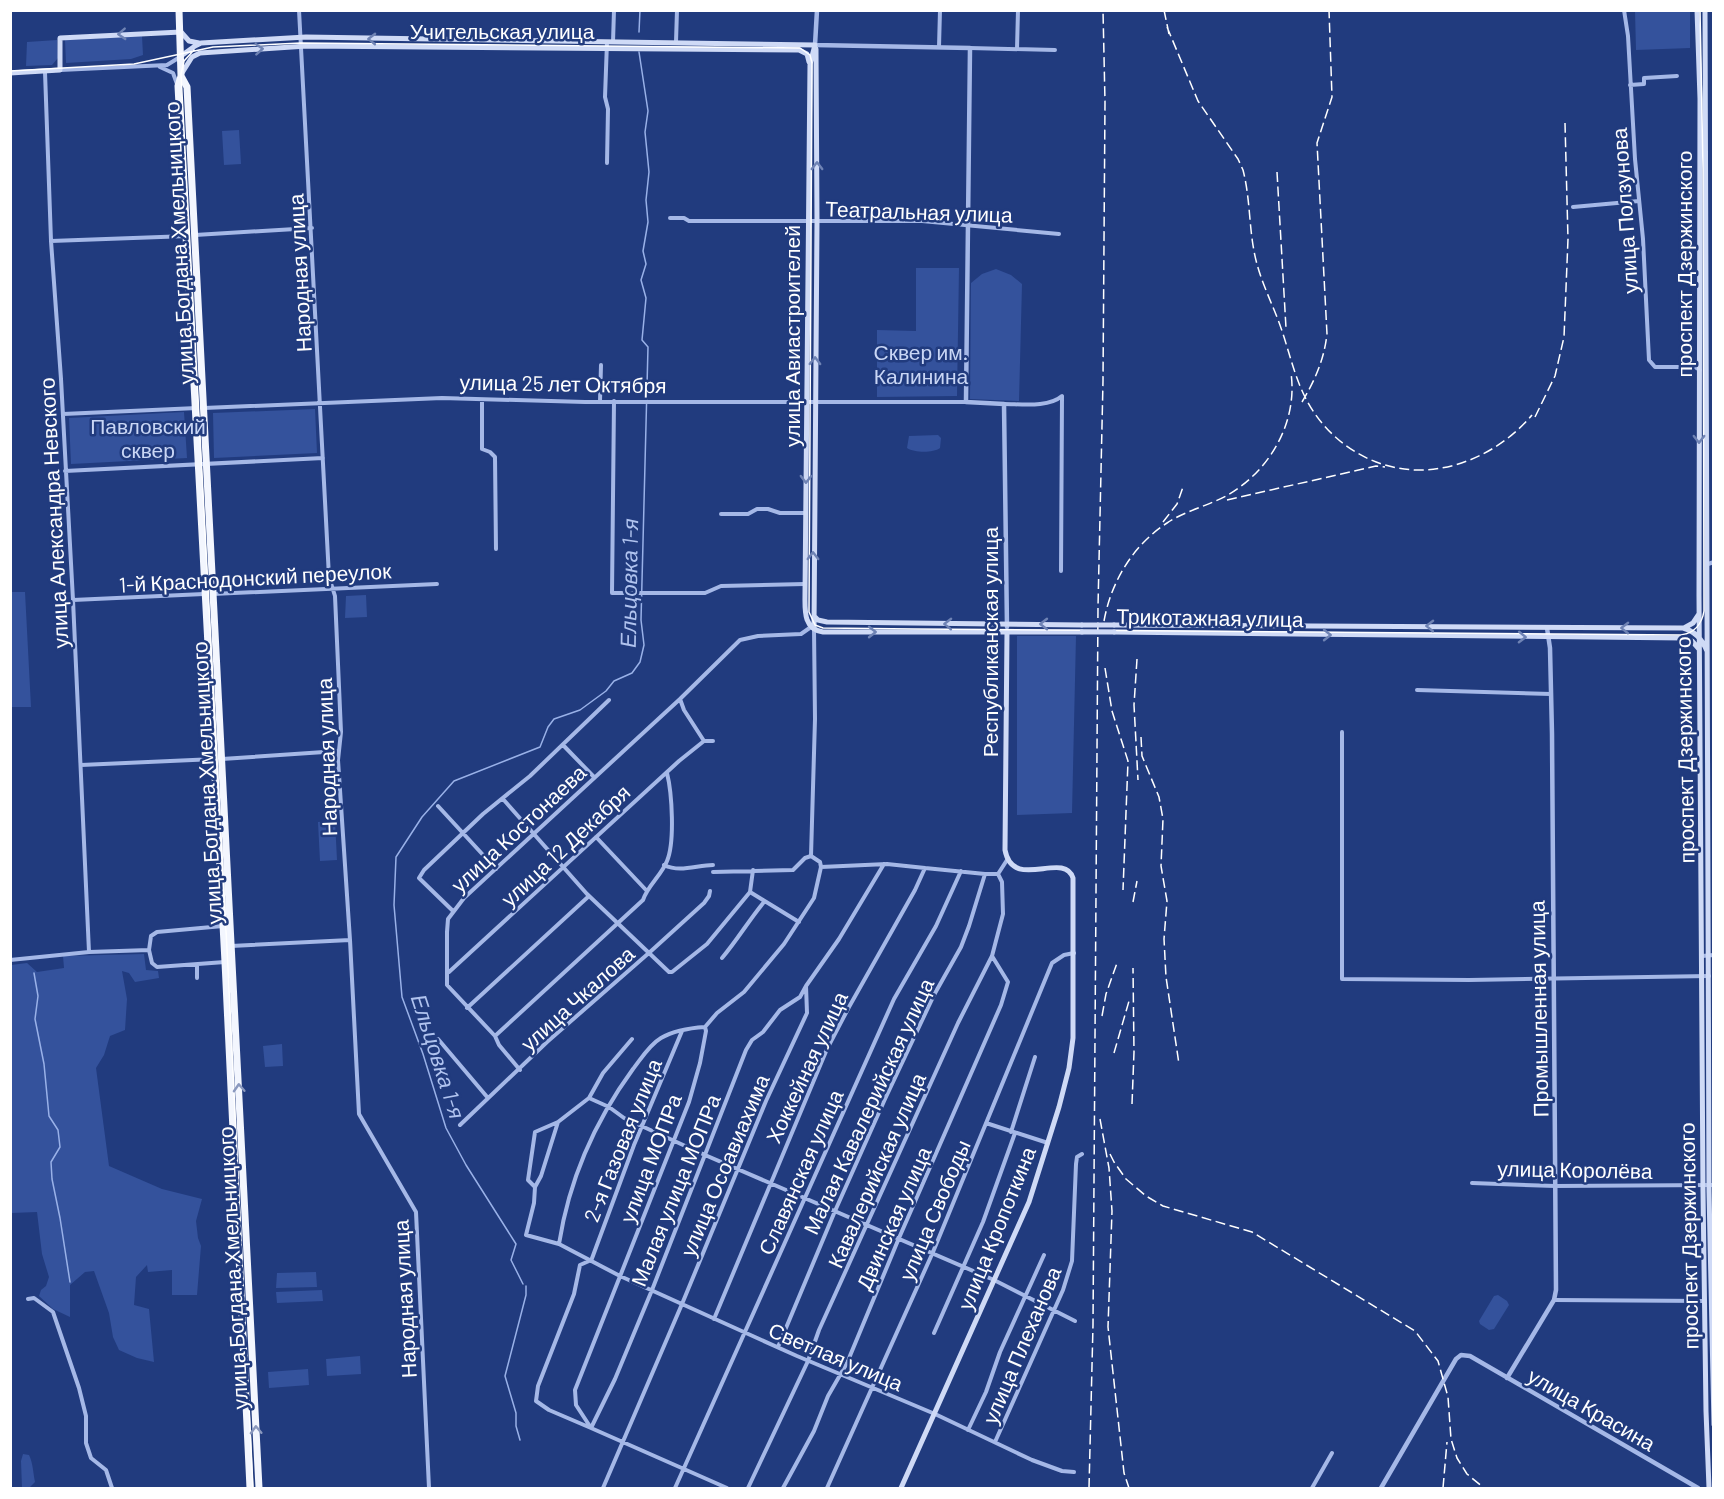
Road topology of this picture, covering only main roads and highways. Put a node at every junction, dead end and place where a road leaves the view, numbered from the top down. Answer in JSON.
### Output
{"nodes":[{"id":1,"x":179,"y":10,"type":"edge"},
{"id":2,"x":1697,"y":10,"type":"edge"},
{"id":3,"x":1705,"y":10,"type":"edge"},
{"id":4,"x":180,"y":32,"type":"junction"},
{"id":5,"x":201,"y":43,"type":"junction"},
{"id":6,"x":609,"y":44,"type":"junction"},
{"id":7,"x":815,"y":45,"type":"junction"},
{"id":8,"x":803,"y":51,"type":"junction"},
{"id":9,"x":181,"y":56,"type":"junction"},
{"id":10,"x":192,"y":57,"type":"junction"},
{"id":11,"x":810,"y":64,"type":"junction"},
{"id":12,"x":10,"y":74,"type":"edge"},
{"id":13,"x":181,"y":76,"type":"junction"},
{"id":14,"x":1703,"y":169,"type":"junction"},
{"id":15,"x":1713,"y":363,"type":"edge"},
{"id":16,"x":1701,"y":366,"type":"junction"},
{"id":17,"x":1713,"y":370,"type":"edge"},
{"id":18,"x":202,"y":463,"type":"junction"},
{"id":19,"x":1711,"y":563,"type":"edge"},
{"id":20,"x":805,"y":608,"type":"junction"},
{"id":21,"x":1708,"y":611,"type":"junction"},
{"id":22,"x":813,"y":612,"type":"junction"},
{"id":23,"x":1699,"y":613,"type":"junction"},
{"id":24,"x":918,"y":624,"type":"junction"},
{"id":25,"x":1700,"y":627,"type":"junction"},
{"id":26,"x":813,"y":628,"type":"junction"},
{"id":27,"x":1683,"y":628,"type":"junction"},
{"id":28,"x":919,"y":632,"type":"junction"},
{"id":29,"x":1007,"y":632,"type":"junction"},
{"id":30,"x":1693,"y":632,"type":"junction"},
{"id":31,"x":1684,"y":638,"type":"junction"},
{"id":32,"x":1700,"y":638,"type":"junction"},
{"id":33,"x":1708,"y":652,"type":"junction"},
{"id":34,"x":1700,"y":653,"type":"junction"},
{"id":35,"x":1711,"y":663,"type":"edge"},
{"id":36,"x":218,"y":759,"type":"junction"},
{"id":37,"x":1024,"y":870,"type":"joint"},
{"id":38,"x":228,"y":946,"type":"junction"},
{"id":39,"x":1708,"y":955,"type":"edge"},
{"id":40,"x":1709,"y":1185,"type":"edge"},
{"id":41,"x":1708,"y":1304,"type":"edge"},
{"id":42,"x":1713,"y":1425,"type":"edge"},
{"id":43,"x":250,"y":1488,"type":"edge"},
{"id":44,"x":259,"y":1488,"type":"edge"},
{"id":45,"x":901,"y":1488,"type":"edge"},
{"id":46,"x":1709,"y":1488,"type":"edge"}],
"edges":[{"from":1,"to":4,"type":"highway","name":"улица Богдана Хмельницкого"},
{"from":2,"to":14,"type":"main road","name":"проспект Дзержинского"},
{"from":3,"to":14,"type":"main road","name":"проспект Дзержинского"},
{"from":4,"to":5,"type":"main road"},
{"from":4,"to":9,"type":"highway","name":"улица Богдана Хмельницкого"},
{"from":4,"to":12,"type":"main road","name":"Учительская улица","one_way":true},
{"from":6,"to":5,"type":"main road","name":"Учительская улица","one_way":true},
{"from":5,"to":9,"type":"main road","name":"Учительская улица"},
{"from":6,"to":7,"type":"main road","name":"Учительская улица"},
{"from":6,"to":8,"type":"main road","name":"Учительская улица"},
{"from":10,"to":6,"type":"main road","name":"Учительская улица","one_way":true},
{"from":7,"to":8,"type":"main road","name":"Учительская улица"},
{"from":7,"to":11,"type":"main road","name":"улица Авиастроителей"},
{"from":22,"to":7,"type":"main road","name":"улица Авиастроителей","one_way":true},
{"from":8,"to":11,"type":"main road"},
{"from":9,"to":10,"type":"main road","name":"Учительская улица"},
{"from":9,"to":13,"type":"highway","name":"улица Богдана Хмельницкого"},
{"from":10,"to":13,"type":"main road"},
{"from":11,"to":20,"type":"main road","name":"улица Авиастроителей","one_way":true},
{"from":13,"to":18,"type":"highway","name":"улица Богдана Хмельницкого"},
{"from":13,"to":18,"type":"highway","name":"улица Богдана Хмельницкого"},
{"from":14,"to":16,"type":"main road","name":"проспект Дзержинского"},
{"from":15,"to":16,"type":"main road"},
{"from":16,"to":17,"type":"main road"},
{"from":16,"to":19,"type":"main road","name":"проспект Дзержинского"},
{"from":16,"to":23,"type":"main road","name":"проспект Дзержинского","one_way":true},
{"from":18,"to":36,"type":"highway","name":"улица Богдана Хмельницкого"},
{"from":19,"to":21,"type":"main road","name":"проспект Дзержинского"},
{"from":20,"to":22,"type":"main road","name":"Трикотажная улица"},
{"from":20,"to":26,"type":"main road","name":"улица Авиастроителей"},
{"from":21,"to":25,"type":"main road"},
{"from":21,"to":33,"type":"main road","name":"проспект Дзержинского"},
{"from":22,"to":24,"type":"main road","name":"Трикотажная улица"},
{"from":22,"to":26,"type":"main road","name":"улица Авиастроителей"},
{"from":23,"to":25,"type":"main road","name":"проспект Дзержинского"},
{"from":23,"to":27,"type":"main road"},
{"from":27,"to":24,"type":"main road","name":"Трикотажная улица","one_way":true,"bridge":true},
{"from":24,"to":28,"type":"main road"},
{"from":25,"to":30,"type":"main road"},
{"from":25,"to":32,"type":"main road","name":"проспект Дзержинского"},
{"from":26,"to":28,"type":"main road","name":"Трикотажная улица","one_way":true},
{"from":27,"to":30,"type":"main road"},
{"from":28,"to":29,"type":"main road","name":"Трикотажная улица"},
{"from":29,"to":31,"type":"main road","name":"Трикотажная улица","one_way":true,"bridge":true},
{"from":29,"to":37,"type":"main road","name":"Республиканская улица"},
{"from":30,"to":31,"type":"main road"},
{"from":30,"to":32,"type":"main road"},
{"from":31,"to":34,"type":"main road"},
{"from":32,"to":33,"type":"main road"},
{"from":32,"to":34,"type":"main road","name":"проспект Дзержинского"},
{"from":33,"to":35,"type":"main road","name":"проспект Дзержинского"},
{"from":34,"to":39,"type":"main road","name":"проспект Дзержинского"},
{"from":35,"to":39,"type":"main road","name":"проспект Дзержинского"},
{"from":36,"to":38,"type":"highway","name":"улица Богдана Хмельницкого"},
{"from":36,"to":38,"type":"highway","name":"улица Богдана Хмельницкого"},
{"from":37,"to":45,"type":"main road","name":"улица Кропоткина"},
{"from":38,"to":43,"type":"highway","name":"улица Богдана Хмельницкого"},
{"from":44,"to":38,"type":"highway","name":"улица Богдана Хмельницкого","one_way":true},
{"from":39,"to":40,"type":"main road","name":"проспект Дзержинского"},
{"from":40,"to":41,"type":"main road","name":"проспект Дзержинского"},
{"from":41,"to":42,"type":"main road","name":"проспект Дзержинского"},
{"from":41,"to":46,"type":"main road","name":"проспект Дзержинского"}]}
